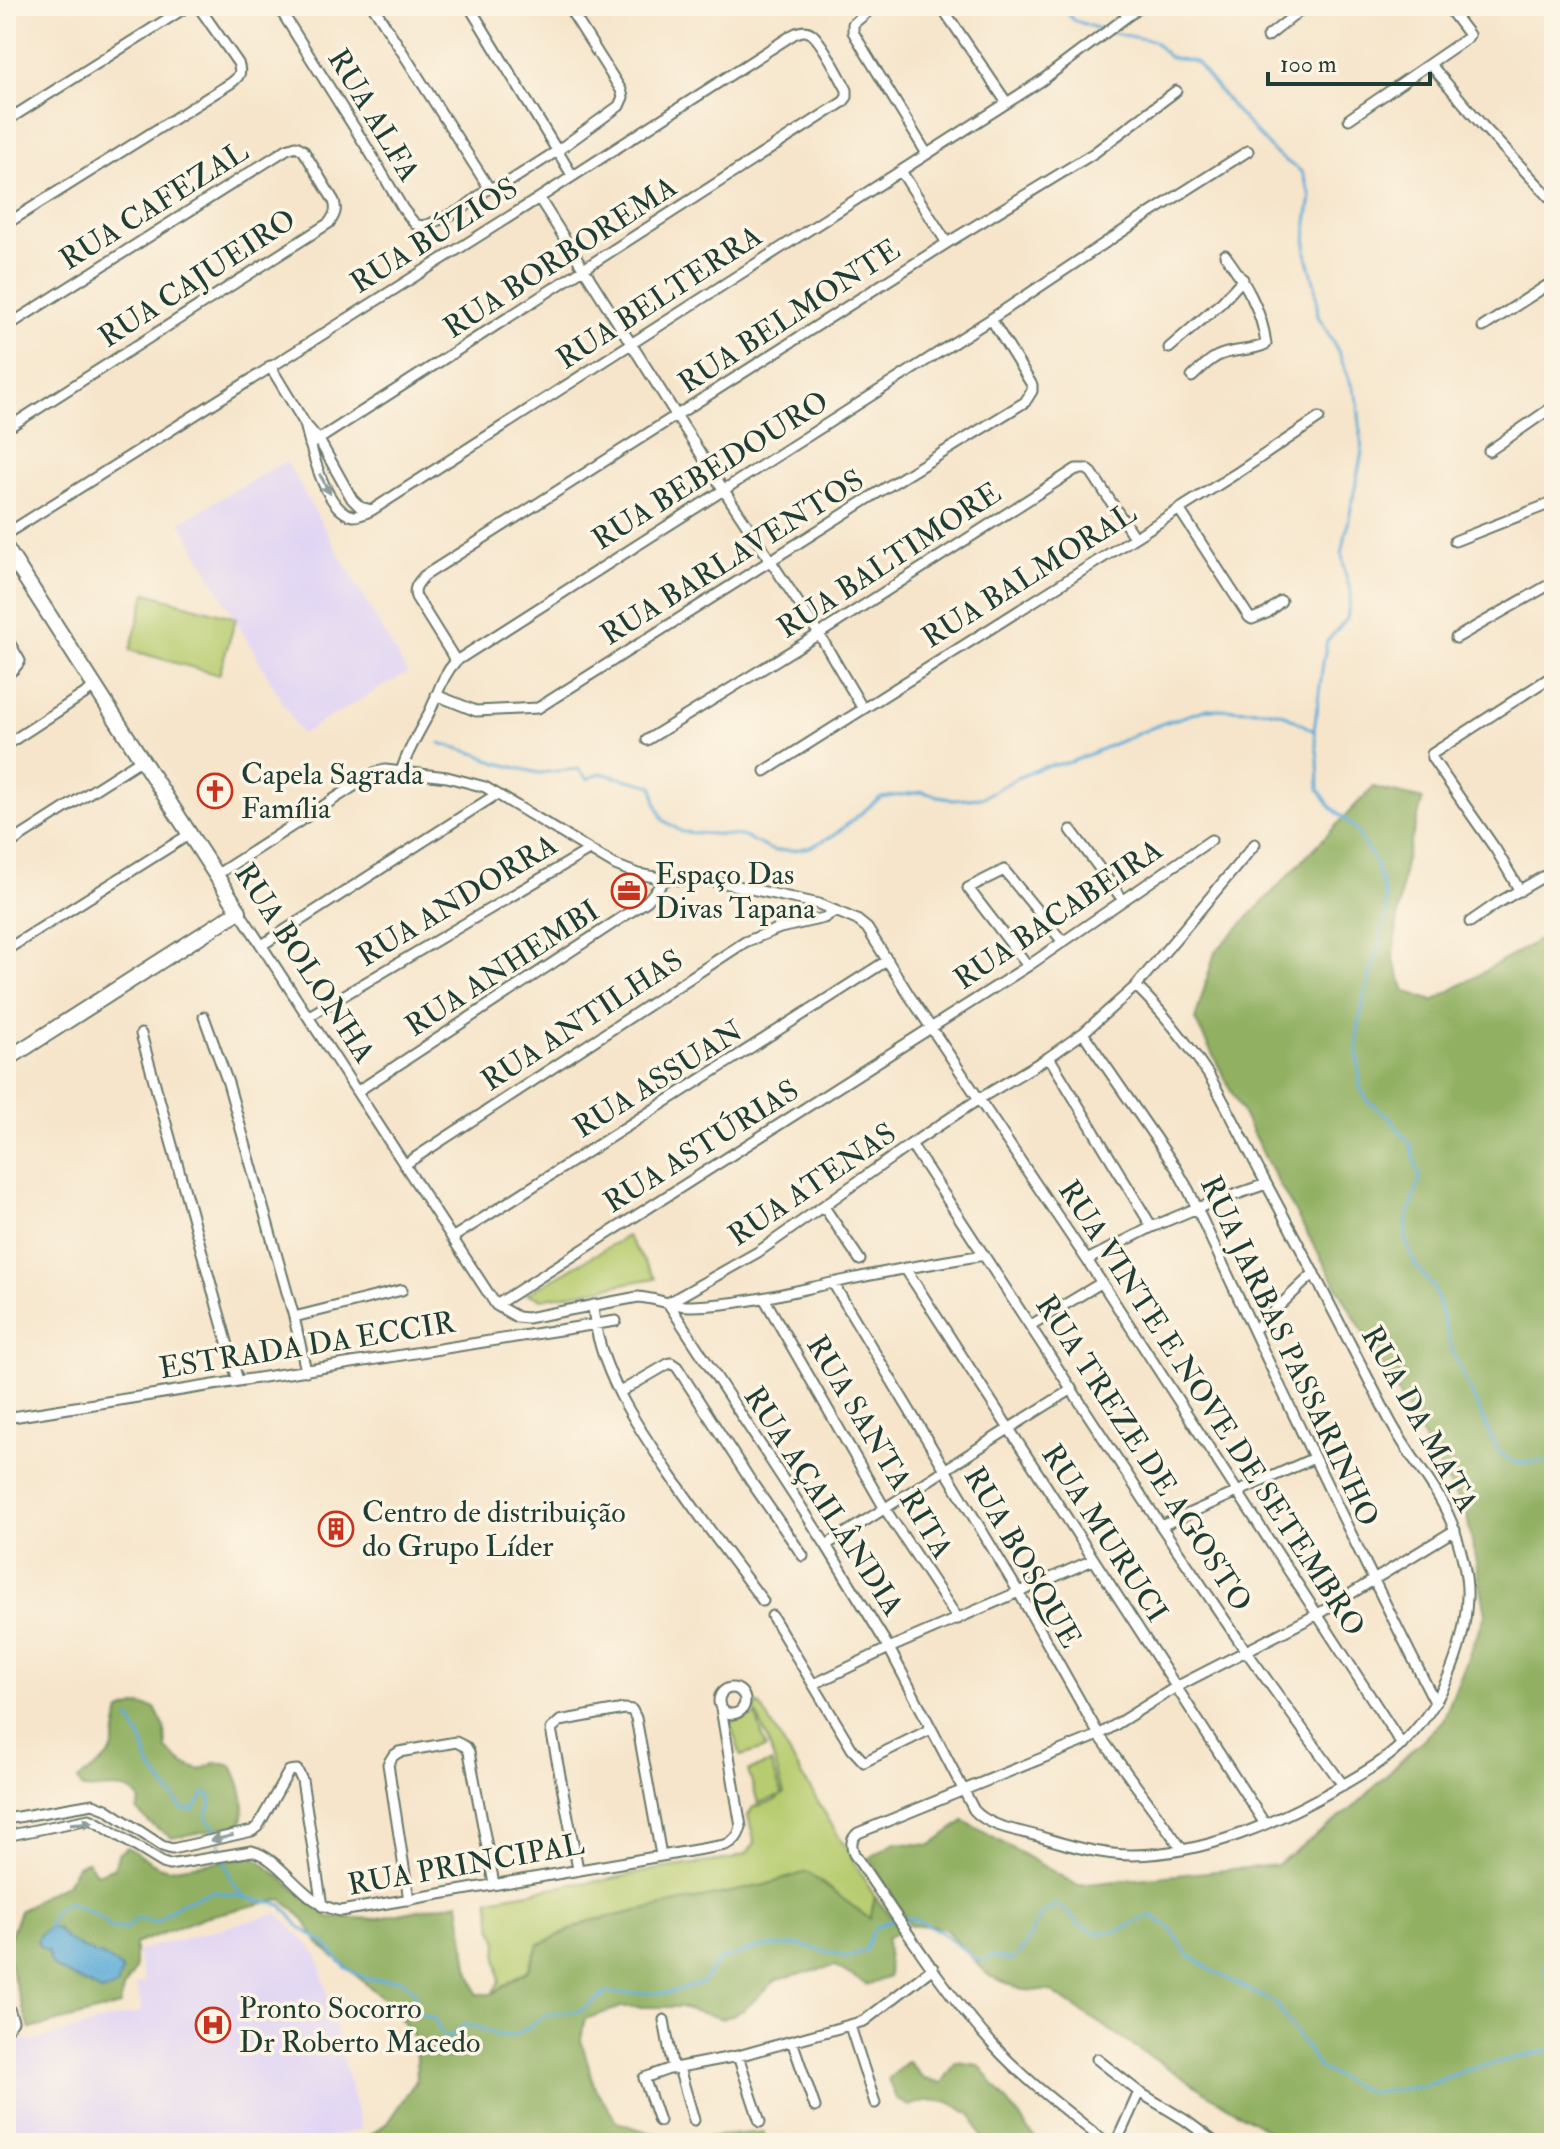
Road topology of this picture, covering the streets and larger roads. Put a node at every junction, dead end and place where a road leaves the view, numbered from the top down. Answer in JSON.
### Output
{"nodes":[{"id":1,"x":198,"y":6,"type":"edge"},
{"id":2,"x":278,"y":6,"type":"edge"},
{"id":3,"x":373,"y":6,"type":"edge"},
{"id":4,"x":469,"y":6,"type":"edge"},
{"id":5,"x":568,"y":6,"type":"edge"},
{"id":6,"x":941,"y":6,"type":"edge"},
{"id":7,"x":1141,"y":6,"type":"edge"},
{"id":8,"x":1306,"y":6,"type":"edge"},
{"id":9,"x":1447,"y":6,"type":"edge"},
{"id":10,"x":184,"y":9,"type":"edge"},
{"id":11,"x":871,"y":9,"type":"dead end"},
{"id":12,"x":1267,"y":37,"type":"dead end"},
{"id":13,"x":1430,"y":64,"type":"junction"},
{"id":14,"x":1176,"y":91,"type":"dead end"},
{"id":15,"x":1007,"y":103,"type":"junction"},
{"id":16,"x":835,"y":108,"type":"joint"},
{"id":17,"x":1349,"y":119,"type":"dead end"},
{"id":18,"x":6,"y":121,"type":"edge"},
{"id":19,"x":287,"y":149,"type":"joint"},
{"id":20,"x":557,"y":151,"type":"junction"},
{"id":21,"x":1248,"y":151,"type":"dead end"},
{"id":22,"x":927,"y":154,"type":"junction"},
{"id":23,"x":901,"y":171,"type":"junction"},
{"id":24,"x":572,"y":175,"type":"junction"},
{"id":25,"x":489,"y":188,"type":"junction"},
{"id":26,"x":539,"y":198,"type":"junction"},
{"id":27,"x":1554,"y":202,"type":"edge"},
{"id":28,"x":6,"y":224,"type":"edge"},
{"id":29,"x":947,"y":243,"type":"junction"},
{"id":30,"x":1225,"y":255,"type":"dead end"},
{"id":31,"x":586,"y":269,"type":"junction"},
{"id":32,"x":1243,"y":279,"type":"junction"},
{"id":33,"x":1554,"y":281,"type":"edge"},
{"id":34,"x":991,"y":319,"type":"junction"},
{"id":35,"x":6,"y":327,"type":"edge"},
{"id":36,"x":1483,"y":327,"type":"dead end"},
{"id":37,"x":631,"y":343,"type":"junction"},
{"id":38,"x":1169,"y":348,"type":"dead end"},
{"id":39,"x":270,"y":366,"type":"junction"},
{"id":40,"x":1192,"y":377,"type":"dead end"},
{"id":41,"x":1554,"y":406,"type":"edge"},
{"id":42,"x":677,"y":415,"type":"junction"},
{"id":43,"x":1319,"y":418,"type":"dead end"},
{"id":44,"x":6,"y":429,"type":"edge"},
{"id":45,"x":315,"y":443,"type":"junction"},
{"id":46,"x":1489,"y":451,"type":"dead end"},
{"id":47,"x":723,"y":489,"type":"junction"},
{"id":48,"x":1554,"y":502,"type":"edge"},
{"id":49,"x":1179,"y":509,"type":"junction"},
{"id":50,"x":372,"y":510,"type":"junction"},
{"id":51,"x":6,"y":534,"type":"edge"},
{"id":52,"x":1134,"y":537,"type":"junction"},
{"id":53,"x":1455,"y":541,"type":"dead end"},
{"id":54,"x":6,"y":548,"type":"edge"},
{"id":55,"x":771,"y":560,"type":"junction"},
{"id":56,"x":1554,"y":582,"type":"edge"},
{"id":57,"x":1281,"y":601,"type":"dead end"},
{"id":58,"x":819,"y":634,"type":"junction"},
{"id":59,"x":6,"y":637,"type":"edge"},
{"id":60,"x":1456,"y":638,"type":"dead end"},
{"id":61,"x":456,"y":661,"type":"junction"},
{"id":62,"x":6,"y":675,"type":"edge"},
{"id":63,"x":1554,"y":675,"type":"edge"},
{"id":64,"x":95,"y":687,"type":"junction"},
{"id":65,"x":436,"y":695,"type":"junction"},
{"id":66,"x":863,"y":709,"type":"junction"},
{"id":67,"x":647,"y":740,"type":"dead end"},
{"id":68,"x":6,"y":745,"type":"edge"},
{"id":69,"x":142,"y":759,"type":"junction"},
{"id":70,"x":765,"y":771,"type":"dead end"},
{"id":71,"x":401,"y":772,"type":"junction"},
{"id":72,"x":497,"y":794,"type":"junction"},
{"id":73,"x":1071,"y":830,"type":"dead end"},
{"id":74,"x":190,"y":834,"type":"junction"},
{"id":75,"x":1211,"y":840,"type":"dead end"},
{"id":76,"x":1255,"y":844,"type":"dead end"},
{"id":77,"x":6,"y":846,"type":"edge"},
{"id":78,"x":589,"y":850,"type":"junction"},
{"id":79,"x":1553,"y":871,"type":"edge"},
{"id":80,"x":216,"y":875,"type":"junction"},
{"id":81,"x":666,"y":879,"type":"junction"},
{"id":82,"x":1520,"y":891,"type":"junction"},
{"id":83,"x":1123,"y":900,"type":"junction"},
{"id":84,"x":239,"y":911,"type":"junction"},
{"id":85,"x":840,"y":912,"type":"junction"},
{"id":86,"x":1470,"y":922,"type":"dead end"},
{"id":87,"x":1063,"y":942,"type":"junction"},
{"id":88,"x":262,"y":945,"type":"junction"},
{"id":89,"x":6,"y":950,"type":"edge"},
{"id":90,"x":888,"y":960,"type":"junction"},
{"id":91,"x":1028,"y":966,"type":"junction"},
{"id":92,"x":1136,"y":986,"type":"junction"},
{"id":93,"x":309,"y":1016,"type":"junction"},
{"id":94,"x":204,"y":1017,"type":"dead end"},
{"id":95,"x":931,"y":1028,"type":"junction"},
{"id":96,"x":1083,"y":1033,"type":"junction"},
{"id":97,"x":141,"y":1034,"type":"dead end"},
{"id":98,"x":1049,"y":1057,"type":"junction"},
{"id":99,"x":6,"y":1060,"type":"edge"},
{"id":100,"x":358,"y":1091,"type":"junction"},
{"id":101,"x":979,"y":1099,"type":"junction"},
{"id":102,"x":911,"y":1144,"type":"junction"},
{"id":103,"x":404,"y":1165,"type":"junction"},
{"id":104,"x":1266,"y":1184,"type":"junction"},
{"id":105,"x":824,"y":1207,"type":"junction"},
{"id":106,"x":1197,"y":1208,"type":"junction"},
{"id":107,"x":1152,"y":1227,"type":"junction"},
{"id":108,"x":452,"y":1238,"type":"junction"},
{"id":109,"x":984,"y":1255,"type":"junction"},
{"id":110,"x":860,"y":1260,"type":"dead end"},
{"id":111,"x":1087,"y":1260,"type":"junction"},
{"id":112,"x":905,"y":1268,"type":"junction"},
{"id":113,"x":1314,"y":1273,"type":"junction"},
{"id":114,"x":833,"y":1283,"type":"junction"},
{"id":115,"x":1101,"y":1283,"type":"junction"},
{"id":116,"x":402,"y":1290,"type":"dead end"},
{"id":117,"x":764,"y":1298,"type":"junction"},
{"id":118,"x":668,"y":1303,"type":"junction"},
{"id":119,"x":496,"y":1305,"type":"junction"},
{"id":120,"x":593,"y":1305,"type":"junction"},
{"id":121,"x":294,"y":1317,"type":"junction"},
{"id":122,"x":616,"y":1321,"type":"dead end"},
{"id":123,"x":594,"y":1324,"type":"junction"},
{"id":124,"x":1031,"y":1325,"type":"junction"},
{"id":125,"x":1254,"y":1330,"type":"junction"},
{"id":126,"x":306,"y":1371,"type":"junction"},
{"id":127,"x":238,"y":1381,"type":"junction"},
{"id":128,"x":1071,"y":1390,"type":"junction"},
{"id":129,"x":620,"y":1392,"type":"junction"},
{"id":130,"x":6,"y":1418,"type":"edge"},
{"id":131,"x":1009,"y":1428,"type":"junction"},
{"id":132,"x":1314,"y":1458,"type":"junction"},
{"id":133,"x":945,"y":1471,"type":"junction"},
{"id":134,"x":1238,"y":1493,"type":"junction"},
{"id":135,"x":885,"y":1509,"type":"junction"},
{"id":136,"x":1161,"y":1526,"type":"junction"},
{"id":137,"x":1455,"y":1530,"type":"junction"},
{"id":138,"x":826,"y":1545,"type":"junction"},
{"id":139,"x":803,"y":1556,"type":"dead end"},
{"id":140,"x":1093,"y":1560,"type":"junction"},
{"id":141,"x":1373,"y":1581,"type":"junction"},
{"id":142,"x":1018,"y":1591,"type":"junction"},
{"id":143,"x":763,"y":1601,"type":"dead end"},
{"id":144,"x":1318,"y":1614,"type":"junction"},
{"id":145,"x":772,"y":1616,"type":"dead end"},
{"id":146,"x":958,"y":1619,"type":"junction"},
{"id":147,"x":889,"y":1648,"type":"junction"},
{"id":148,"x":1246,"y":1651,"type":"junction"},
{"id":149,"x":814,"y":1684,"type":"junction"},
{"id":150,"x":1176,"y":1687,"type":"junction"},
{"id":151,"x":1435,"y":1702,"type":"junction"},
{"id":152,"x":721,"y":1708,"type":"dead end"},
{"id":153,"x":931,"y":1729,"type":"junction"},
{"id":154,"x":1099,"y":1735,"type":"junction"},
{"id":155,"x":1402,"y":1745,"type":"junction"},
{"id":156,"x":1343,"y":1785,"type":"junction"},
{"id":157,"x":962,"y":1790,"type":"junction"},
{"id":158,"x":6,"y":1819,"type":"edge"},
{"id":159,"x":1265,"y":1824,"type":"junction"},
{"id":160,"x":6,"y":1836,"type":"edge"},
{"id":161,"x":1182,"y":1849,"type":"junction"},
{"id":162,"x":661,"y":1855,"type":"junction"},
{"id":163,"x":578,"y":1869,"type":"junction"},
{"id":164,"x":494,"y":1884,"type":"junction"},
{"id":165,"x":409,"y":1900,"type":"junction"},
{"id":166,"x":322,"y":1906,"type":"junction"},
{"id":167,"x":933,"y":1968,"type":"junction"},
{"id":168,"x":6,"y":2000,"type":"edge"},
{"id":169,"x":664,"y":2020,"type":"dead end"},
{"id":170,"x":850,"y":2026,"type":"junction"},
{"id":171,"x":6,"y":2030,"type":"edge"},
{"id":172,"x":792,"y":2041,"type":"junction"},
{"id":173,"x":738,"y":2056,"type":"junction"},
{"id":174,"x":1097,"y":2059,"type":"dead end"},
{"id":175,"x":676,"y":2068,"type":"junction"},
{"id":176,"x":1139,"y":2092,"type":"junction"},
{"id":177,"x":875,"y":2103,"type":"dead end"},
{"id":178,"x":815,"y":2107,"type":"dead end"},
{"id":179,"x":694,"y":2120,"type":"dead end"},
{"id":180,"x":659,"y":2121,"type":"dead end"},
{"id":181,"x":760,"y":2122,"type":"dead end"},
{"id":182,"x":1106,"y":2143,"type":"edge"},
{"id":183,"x":1116,"y":2143,"type":"edge"},
{"id":184,"x":1216,"y":2143,"type":"edge"}],
"edges":[{"from":1,"to":28,"type":"street"},
{"from":2,"to":25,"type":"street","name":"RUA ALFA"},
{"from":3,"to":25,"type":"street"},
{"from":4,"to":20,"type":"street"},
{"from":5,"to":20,"type":"street"},
{"from":6,"to":15,"type":"street"},
{"from":7,"to":15,"type":"street","name":"RUA BELTERRA"},
{"from":8,"to":12,"type":"street"},
{"from":9,"to":13,"type":"street"},
{"from":10,"to":18,"type":"street"},
{"from":11,"to":22,"type":"street"},
{"from":13,"to":17,"type":"street"},
{"from":13,"to":27,"type":"street"},
{"from":14,"to":29,"type":"street","name":"RUA BELMONTE"},
{"from":15,"to":22,"type":"street","name":"RUA BELTERRA"},
{"from":16,"to":24,"type":"street","name":"RUA BÚZIOS"},
{"from":16,"to":31,"type":"street","name":"RUA BORBOREMA"},
{"from":19,"to":35,"type":"street","name":"RUA CAFEZAL"},
{"from":19,"to":44,"type":"street","name":"RUA CAJUEIRO"},
{"from":20,"to":24,"type":"street"},
{"from":20,"to":25,"type":"street"},
{"from":21,"to":34,"type":"street","name":"RUA BEBEDOURO"},
{"from":22,"to":23,"type":"street","name":"RUA BELTERRA"},
{"from":23,"to":29,"type":"street"},
{"from":23,"to":37,"type":"street","name":"RUA BELTERRA"},
{"from":24,"to":26,"type":"street","name":"RUA BÚZIOS"},
{"from":26,"to":31,"type":"street"},
{"from":26,"to":39,"type":"street","name":"RUA BÚZIOS"},
{"from":29,"to":42,"type":"street","name":"RUA BELMONTE"},
{"from":30,"to":32,"type":"street"},
{"from":31,"to":37,"type":"street"},
{"from":31,"to":45,"type":"street","name":"RUA BORBOREMA"},
{"from":32,"to":38,"type":"street"},
{"from":32,"to":40,"type":"street"},
{"from":33,"to":36,"type":"street"},
{"from":34,"to":47,"type":"street","name":"RUA BEBEDOURO"},
{"from":34,"to":55,"type":"street","name":"RUA BARLAVENTOS"},
{"from":37,"to":42,"type":"street"},
{"from":37,"to":50,"type":"street","name":"RUA BELTERRA"},
{"from":39,"to":45,"type":"street"},
{"from":39,"to":51,"type":"street","name":"RUA BÚZIOS"},
{"from":41,"to":46,"type":"street"},
{"from":42,"to":47,"type":"street"},
{"from":42,"to":61,"type":"street","name":"RUA BELMONTE"},
{"from":43,"to":49,"type":"street","name":"RUA BALMORAL"},
{"from":45,"to":50,"type":"street"},
{"from":45,"to":50,"type":"street","one_way":true},
{"from":47,"to":55,"type":"street"},
{"from":47,"to":61,"type":"street","name":"RUA BEBEDOURO"},
{"from":48,"to":53,"type":"street"},
{"from":49,"to":52,"type":"street","name":"RUA BALMORAL"},
{"from":49,"to":57,"type":"street"},
{"from":52,"to":58,"type":"street","name":"RUA BALTIMORE"},
{"from":52,"to":66,"type":"street","name":"RUA BALMORAL"},
{"from":54,"to":64,"type":"street","name":"RUA BOLONHA"},
{"from":55,"to":58,"type":"street"},
{"from":55,"to":65,"type":"street","name":"RUA BARLAVENTOS"},
{"from":56,"to":60,"type":"street"},
{"from":58,"to":66,"type":"street"},
{"from":58,"to":67,"type":"street","name":"RUA BALTIMORE"},
{"from":59,"to":62,"type":"street"},
{"from":61,"to":65,"type":"street"},
{"from":63,"to":82,"type":"street"},
{"from":64,"to":68,"type":"street"},
{"from":64,"to":69,"type":"street","name":"RUA BOLONHA"},
{"from":65,"to":71,"type":"street"},
{"from":66,"to":70,"type":"street","name":"RUA BALMORAL"},
{"from":69,"to":74,"type":"street","name":"RUA BOLONHA"},
{"from":69,"to":77,"type":"street"},
{"from":71,"to":72,"type":"street","name":"RUA ANDORRA"},
{"from":71,"to":80,"type":"street","name":"RUA ANDORRA"},
{"from":72,"to":78,"type":"street","name":"RUA ANDORRA"},
{"from":72,"to":88,"type":"street"},
{"from":73,"to":83,"type":"street"},
{"from":74,"to":80,"type":"street","name":"RUA BOLONHA"},
{"from":74,"to":89,"type":"street"},
{"from":75,"to":83,"type":"street","name":"RUA BACABEIRA"},
{"from":76,"to":92,"type":"street","name":"RUA ATENAS"},
{"from":78,"to":81,"type":"street","name":"RUA ANDORRA"},
{"from":78,"to":93,"type":"street","name":"RUA ANDORRA"},
{"from":79,"to":82,"type":"street"},
{"from":80,"to":84,"type":"street","name":"RUA BOLONHA"},
{"from":81,"to":85,"type":"street","name":"RUA ANDORRA"},
{"from":81,"to":100,"type":"street","name":"RUA ANHEMBI"},
{"from":82,"to":86,"type":"street"},
{"from":83,"to":87,"type":"street","name":"RUA BACABEIRA"},
{"from":84,"to":88,"type":"street","name":"RUA BOLONHA"},
{"from":84,"to":99,"type":"street"},
{"from":85,"to":90,"type":"street","name":"RUA VINTE E NOVE DE SETEMBRO"},
{"from":85,"to":103,"type":"street","name":"RUA ANTILHAS"},
{"from":87,"to":91,"type":"street","name":"RUA BACABEIRA"},
{"from":87,"to":91,"type":"street"},
{"from":88,"to":93,"type":"street","name":"RUA BOLONHA"},
{"from":90,"to":95,"type":"street","name":"RUA VINTE E NOVE DE SETEMBRO"},
{"from":90,"to":108,"type":"street","name":"RUA ASSUAN"},
{"from":91,"to":95,"type":"street","name":"RUA BACABEIRA"},
{"from":92,"to":96,"type":"street","name":"RUA ATENAS"},
{"from":92,"to":104,"type":"street","name":"RUA DA MATA"},
{"from":93,"to":100,"type":"street","name":"RUA BOLONHA"},
{"from":94,"to":121,"type":"street"},
{"from":95,"to":101,"type":"street","name":"RUA VINTE E NOVE DE SETEMBRO"},
{"from":95,"to":119,"type":"street","name":"RUA ASTÚRIAS"},
{"from":96,"to":98,"type":"street","name":"RUA ATENAS"},
{"from":96,"to":106,"type":"street","name":"RUA JARBAS PASSARINHO"},
{"from":97,"to":127,"type":"street"},
{"from":98,"to":101,"type":"street","name":"RUA ATENAS"},
{"from":98,"to":107,"type":"street"},
{"from":100,"to":103,"type":"street","name":"RUA BOLONHA"},
{"from":101,"to":102,"type":"street","name":"RUA ATENAS"},
{"from":101,"to":111,"type":"street","name":"RUA VINTE E NOVE DE SETEMBRO"},
{"from":102,"to":105,"type":"street","name":"RUA ATENAS"},
{"from":102,"to":109,"type":"street","name":"RUA TREZE DE AGOSTO"},
{"from":103,"to":108,"type":"street","name":"RUA BOLONHA"},
{"from":104,"to":106,"type":"street"},
{"from":104,"to":113,"type":"street","name":"RUA DA MATA"},
{"from":105,"to":110,"type":"street"},
{"from":105,"to":118,"type":"street","name":"RUA ATENAS"},
{"from":106,"to":107,"type":"street"},
{"from":106,"to":125,"type":"street","name":"RUA JARBAS PASSARINHO"},
{"from":107,"to":111,"type":"street"},
{"from":108,"to":119,"type":"street","name":"RUA BOLONHA"},
{"from":109,"to":112,"type":"street"},
{"from":109,"to":124,"type":"street","name":"RUA TREZE DE AGOSTO"},
{"from":111,"to":115,"type":"street","name":"RUA VINTE E NOVE DE SETEMBRO"},
{"from":112,"to":114,"type":"street"},
{"from":112,"to":131,"type":"street","name":"RUA MURUCI"},
{"from":113,"to":125,"type":"street"},
{"from":113,"to":137,"type":"street","name":"RUA DA MATA"},
{"from":114,"to":117,"type":"street"},
{"from":114,"to":133,"type":"street","name":"RUA BOSQUE"},
{"from":115,"to":124,"type":"street"},
{"from":115,"to":134,"type":"street","name":"RUA VINTE E NOVE DE SETEMBRO"},
{"from":116,"to":121,"type":"street"},
{"from":117,"to":118,"type":"street"},
{"from":117,"to":135,"type":"street","name":"RUA SANTA RITA"},
{"from":118,"to":120,"type":"street"},
{"from":118,"to":138,"type":"street","name":"RUA AÇAILÂNDIA"},
{"from":119,"to":120,"type":"street","name":"RUA BOLONHA"},
{"from":120,"to":123,"type":"street"},
{"from":121,"to":126,"type":"street"},
{"from":122,"to":123,"type":"street","name":"ESTRADA DA ECCIR"},
{"from":123,"to":126,"type":"street","name":"ESTRADA DA ECCIR"},
{"from":123,"to":129,"type":"street"},
{"from":124,"to":128,"type":"street","name":"RUA TREZE DE AGOSTO"},
{"from":125,"to":132,"type":"street","name":"RUA JARBAS PASSARINHO"},
{"from":126,"to":127,"type":"street","name":"ESTRADA DA ECCIR"},
{"from":127,"to":130,"type":"street","name":"ESTRADA DA ECCIR"},
{"from":128,"to":131,"type":"street"},
{"from":128,"to":136,"type":"street","name":"RUA TREZE DE AGOSTO"},
{"from":129,"to":139,"type":"street"},
{"from":129,"to":143,"type":"street"},
{"from":131,"to":133,"type":"street"},
{"from":131,"to":140,"type":"street","name":"RUA MURUCI"},
{"from":132,"to":134,"type":"street"},
{"from":132,"to":141,"type":"street","name":"RUA JARBAS PASSARINHO"},
{"from":133,"to":135,"type":"street"},
{"from":133,"to":142,"type":"street","name":"RUA BOSQUE"},
{"from":134,"to":136,"type":"street"},
{"from":134,"to":144,"type":"street","name":"RUA VINTE E NOVE DE SETEMBRO"},
{"from":135,"to":138,"type":"street"},
{"from":135,"to":146,"type":"street","name":"RUA SANTA RITA"},
{"from":136,"to":148,"type":"street","name":"RUA TREZE DE AGOSTO"},
{"from":137,"to":141,"type":"street"},
{"from":137,"to":151,"type":"street","name":"RUA DA MATA"},
{"from":138,"to":147,"type":"street","name":"RUA AÇAILÂNDIA"},
{"from":140,"to":142,"type":"street"},
{"from":140,"to":150,"type":"street","name":"RUA MURUCI"},
{"from":141,"to":144,"type":"street"},
{"from":141,"to":151,"type":"street","name":"RUA JARBAS PASSARINHO"},
{"from":142,"to":146,"type":"street"},
{"from":142,"to":154,"type":"street","name":"RUA BOSQUE"},
{"from":144,"to":148,"type":"street"},
{"from":144,"to":155,"type":"street","name":"RUA VINTE E NOVE DE SETEMBRO"},
{"from":145,"to":149,"type":"street"},
{"from":146,"to":147,"type":"street"},
{"from":147,"to":149,"type":"street"},
{"from":147,"to":153,"type":"street","name":"RUA AÇAILÂNDIA"},
{"from":148,"to":150,"type":"street"},
{"from":148,"to":156,"type":"street","name":"RUA TREZE DE AGOSTO"},
{"from":149,"to":153,"type":"street"},
{"from":150,"to":154,"type":"street"},
{"from":150,"to":159,"type":"street","name":"RUA MURUCI"},
{"from":151,"to":155,"type":"street","name":"RUA DA MATA"},
{"from":152,"to":162,"type":"street","name":"RUA PRINCIPAL"},
{"from":153,"to":157,"type":"street","name":"RUA DA MATA"},
{"from":154,"to":157,"type":"street"},
{"from":154,"to":161,"type":"street","name":"RUA BOSQUE"},
{"from":155,"to":156,"type":"street","name":"RUA DA MATA"},
{"from":156,"to":159,"type":"street","name":"RUA DA MATA"},
{"from":157,"to":161,"type":"street","name":"RUA DA MATA"},
{"from":157,"to":167,"type":"street"},
{"from":166,"to":158,"type":"street","one_way":true},
{"from":159,"to":161,"type":"street","name":"RUA DA MATA"},
{"from":160,"to":166,"type":"street","name":"RUA PRINCIPAL","one_way":true},
{"from":162,"to":163,"type":"street","name":"RUA PRINCIPAL"},
{"from":162,"to":163,"type":"street"},
{"from":163,"to":164,"type":"street","name":"RUA PRINCIPAL"},
{"from":164,"to":165,"type":"street","name":"RUA PRINCIPAL"},
{"from":164,"to":165,"type":"street"},
{"from":165,"to":166,"type":"street","name":"RUA PRINCIPAL"},
{"from":167,"to":170,"type":"street"},
{"from":167,"to":182,"type":"street"},
{"from":168,"to":171,"type":"street"},
{"from":169,"to":175,"type":"street"},
{"from":170,"to":172,"type":"street"},
{"from":170,"to":177,"type":"street"},
{"from":172,"to":173,"type":"street"},
{"from":172,"to":178,"type":"street"},
{"from":173,"to":175,"type":"street"},
{"from":173,"to":181,"type":"street"},
{"from":174,"to":176,"type":"street"},
{"from":175,"to":179,"type":"street"},
{"from":175,"to":180,"type":"street"},
{"from":176,"to":183,"type":"street"},
{"from":176,"to":184,"type":"street"}]}
